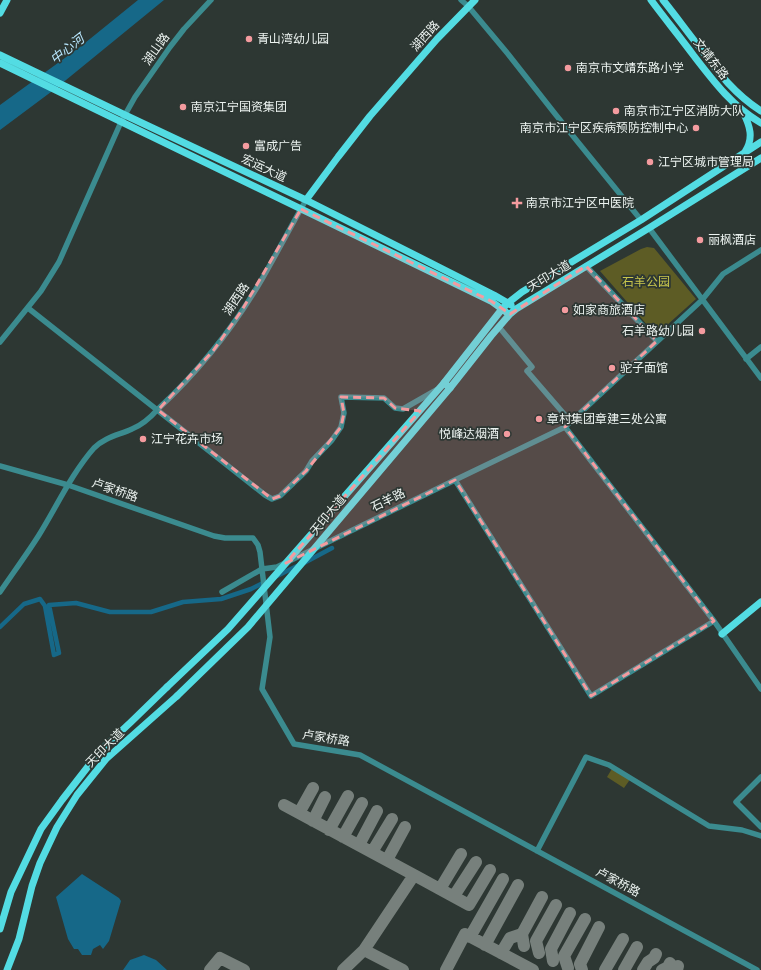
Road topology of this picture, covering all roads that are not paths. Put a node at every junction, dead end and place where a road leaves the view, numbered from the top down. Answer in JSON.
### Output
{"nodes":[{"id":1,"x":7,"y":0,"type":"edge"},
{"id":2,"x":211,"y":0,"type":"edge"},
{"id":3,"x":461,"y":0,"type":"edge"},
{"id":4,"x":475,"y":0,"type":"edge"},
{"id":5,"x":651,"y":0,"type":"edge"},
{"id":6,"x":663,"y":0,"type":"edge"},
{"id":7,"x":468,"y":6,"type":"junction"},
{"id":8,"x":0,"y":13,"type":"edge"},
{"id":9,"x":0,"y":55,"type":"edge"},
{"id":10,"x":0,"y":63,"type":"edge"},
{"id":11,"x":742,"y":110,"type":"junction"},
{"id":12,"x":761,"y":111,"type":"edge"},
{"id":13,"x":125,"y":115,"type":"junction"},
{"id":14,"x":121,"y":122,"type":"junction"},
{"id":15,"x":761,"y":124,"type":"edge"},
{"id":16,"x":761,"y":142,"type":"edge"},
{"id":17,"x":744,"y":153,"type":"junction"},
{"id":18,"x":761,"y":158,"type":"edge"},
{"id":19,"x":306,"y":200,"type":"junction"},
{"id":20,"x":301,"y":209,"type":"junction"},
{"id":21,"x":641,"y":220,"type":"junction"},
{"id":22,"x":649,"y":228,"type":"junction"},
{"id":23,"x":761,"y":250,"type":"edge"},
{"id":24,"x":586,"y":266,"type":"junction"},
{"id":25,"x":702,"y":300,"type":"junction"},
{"id":26,"x":508,"y":303,"type":"junction"},
{"id":27,"x":28,"y":308,"type":"junction"},
{"id":28,"x":502,"y":309,"type":"junction"},
{"id":29,"x":516,"y":309,"type":"junction"},
{"id":30,"x":510,"y":314,"type":"junction"},
{"id":31,"x":499,"y":327,"type":"junction"},
{"id":32,"x":657,"y":341,"type":"junction"},
{"id":33,"x":0,"y":342,"type":"edge"},
{"id":34,"x":761,"y":347,"type":"edge"},
{"id":35,"x":746,"y":358,"type":"junction"},
{"id":36,"x":761,"y":378,"type":"edge"},
{"id":37,"x":447,"y":385,"type":"junction"},
{"id":38,"x":158,"y":410,"type":"junction"},
{"id":39,"x":571,"y":422,"type":"junction"},
{"id":40,"x":565,"y":427,"type":"junction"},
{"id":41,"x":0,"y":466,"type":"edge"},
{"id":42,"x":455,"y":480,"type":"junction"},
{"id":43,"x":68,"y":485,"type":"junction"},
{"id":44,"x":262,"y":569,"type":"junction"},
{"id":45,"x":0,"y":592,"type":"edge"},
{"id":46,"x":222,"y":592,"type":"dead end"},
{"id":47,"x":761,"y":602,"type":"edge"},
{"id":48,"x":714,"y":622,"type":"junction"},
{"id":49,"x":722,"y":634,"type":"junction"},
{"id":50,"x":761,"y":689,"type":"edge"},
{"id":51,"x":761,"y":777,"type":"edge"},
{"id":52,"x":761,"y":827,"type":"edge"},
{"id":53,"x":761,"y":836,"type":"edge"},
{"id":54,"x":537,"y":851,"type":"junction"},
{"id":55,"x":0,"y":929,"type":"edge"},
{"id":56,"x":7,"y":970,"type":"edge"},
{"id":57,"x":757,"y":970,"type":"edge"}],
"edges":[{"from":1,"to":8,"type":"main road"},
{"from":2,"to":13,"type":"street","name":"湖山路"},
{"from":3,"to":7,"type":"street"},
{"from":4,"to":7,"type":"main road","name":"湖西路"},
{"from":5,"to":11,"type":"main road","name":"文靖东路"},
{"from":6,"to":12,"type":"main road","name":"文靖东路"},
{"from":7,"to":19,"type":"main road","name":"湖西路"},
{"from":7,"to":21,"type":"street"},
{"from":9,"to":13,"type":"main road","name":"宏运大道"},
{"from":10,"to":14,"type":"main road","name":"宏运大道"},
{"from":11,"to":15,"type":"main road","name":"文靖东路"},
{"from":11,"to":17,"type":"main road"},
{"from":13,"to":14,"type":"street","name":"湖山路"},
{"from":13,"to":19,"type":"main road","name":"宏运大道"},
{"from":14,"to":20,"type":"main road","name":"宏运大道"},
{"from":14,"to":27,"type":"street","name":"湖山路"},
{"from":16,"to":17,"type":"main road","name":"天印大道"},
{"from":17,"to":21,"type":"main road","name":"天印大道"},
{"from":18,"to":22,"type":"main road","name":"天印大道"},
{"from":19,"to":20,"type":"street","name":"湖西路"},
{"from":19,"to":26,"type":"main road","name":"宏运大道"},
{"from":20,"to":28,"type":"main road","name":"宏运大道"},
{"from":20,"to":38,"type":"street","name":"湖西路"},
{"from":21,"to":26,"type":"main road","name":"天印大道"},
{"from":22,"to":24,"type":"main road","name":"天印大道"},
{"from":22,"to":25,"type":"street"},
{"from":23,"to":25,"type":"street","name":"石羊路"},
{"from":24,"to":29,"type":"main road","name":"天印大道"},
{"from":24,"to":32,"type":"street"},
{"from":25,"to":32,"type":"street","name":"石羊路"},
{"from":25,"to":35,"type":"street"},
{"from":26,"to":28,"type":"main road","name":"天印大道"},
{"from":26,"to":29,"type":"main road","name":"宏运大道"},
{"from":27,"to":33,"type":"street","name":"湖山路"},
{"from":27,"to":38,"type":"street"},
{"from":28,"to":30,"type":"main road","name":"宏运大道"},
{"from":28,"to":37,"type":"main road","name":"天印大道"},
{"from":29,"to":30,"type":"main road","name":"天印大道"},
{"from":30,"to":31,"type":"main road","name":"天印大道"},
{"from":31,"to":37,"type":"main road","name":"天印大道"},
{"from":31,"to":39,"type":"street"},
{"from":32,"to":39,"type":"street","name":"石羊路"},
{"from":34,"to":35,"type":"street"},
{"from":35,"to":36,"type":"street"},
{"from":37,"to":38,"type":"street"},
{"from":37,"to":55,"type":"main road","name":"天印大道","bridge":true},
{"from":37,"to":56,"type":"main road","name":"天印大道","bridge":true},
{"from":38,"to":43,"type":"street","name":"湖西路"},
{"from":39,"to":40,"type":"street","name":"石羊路"},
{"from":40,"to":42,"type":"street","name":"石羊路"},
{"from":40,"to":48,"type":"street"},
{"from":41,"to":43,"type":"street","name":"卢家桥路"},
{"from":42,"to":44,"type":"street","name":"石羊路"},
{"from":42,"to":48,"type":"street"},
{"from":43,"to":44,"type":"street","name":"卢家桥路"},
{"from":43,"to":45,"type":"street","name":"湖西路"},
{"from":44,"to":46,"type":"street","name":"石羊路"},
{"from":44,"to":54,"type":"street","name":"卢家桥路"},
{"from":47,"to":49,"type":"main road"},
{"from":48,"to":49,"type":"street"},
{"from":49,"to":50,"type":"street"},
{"from":51,"to":52,"type":"street"},
{"from":53,"to":54,"type":"street"},
{"from":54,"to":57,"type":"street","name":"卢家桥路"}]}
